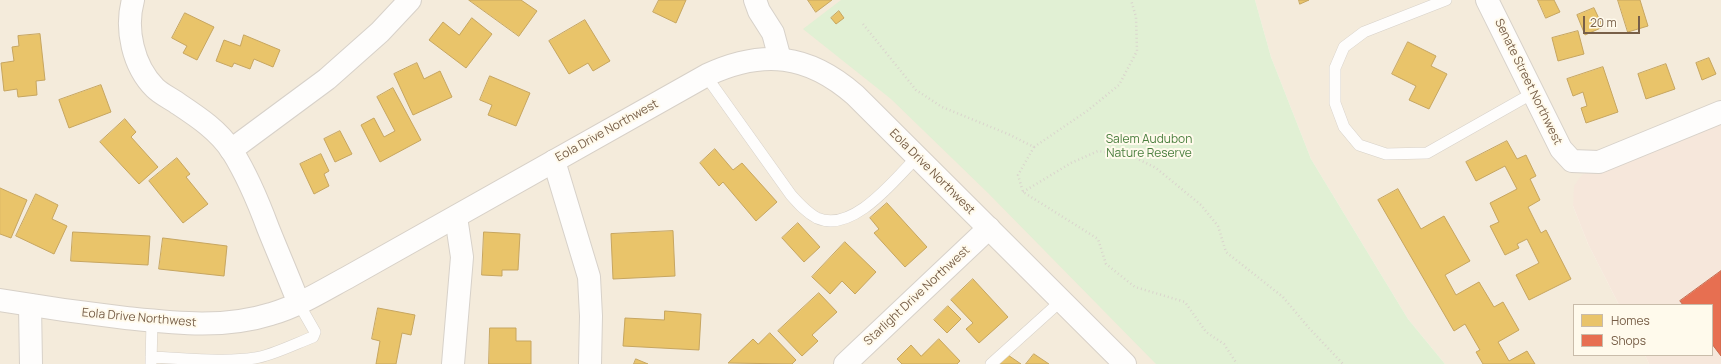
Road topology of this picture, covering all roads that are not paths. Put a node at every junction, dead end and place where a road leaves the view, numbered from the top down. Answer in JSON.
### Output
{"nodes":[{"id":1,"x":133,"y":0,"type":"edge"},
{"id":2,"x":410,"y":0,"type":"edge"},
{"id":3,"x":755,"y":0,"type":"edge"},
{"id":4,"x":1446,"y":0,"type":"edge"},
{"id":5,"x":1487,"y":0,"type":"edge"},
{"id":6,"x":780,"y":59,"type":"junction"},
{"id":7,"x":706,"y":76,"type":"junction"},
{"id":8,"x":1533,"y":93,"type":"junction"},
{"id":9,"x":1721,"y":112,"type":"edge"},
{"id":10,"x":231,"y":150,"type":"junction"},
{"id":11,"x":917,"y":157,"type":"junction"},
{"id":12,"x":554,"y":161,"type":"junction"},
{"id":13,"x":456,"y":217,"type":"junction"},
{"id":14,"x":989,"y":228,"type":"junction"},
{"id":15,"x":0,"y":300,"type":"edge"},
{"id":16,"x":1062,"y":300,"type":"junction"},
{"id":17,"x":299,"y":304,"type":"junction"},
{"id":18,"x":30,"y":305,"type":"junction"},
{"id":19,"x":152,"y":321,"type":"junction"},
{"id":20,"x":151,"y":360,"type":"edge"},
{"id":21,"x":30,"y":364,"type":"edge"},
{"id":22,"x":453,"y":364,"type":"edge"},
{"id":23,"x":590,"y":364,"type":"edge"},
{"id":24,"x":845,"y":364,"type":"edge"},
{"id":25,"x":991,"y":364,"type":"edge"},
{"id":26,"x":1125,"y":364,"type":"edge"}],
"edges":[{"from":1,"to":10,"type":"street"},
{"from":2,"to":10,"type":"street"},
{"from":3,"to":6,"type":"street"},
{"from":4,"to":8,"type":"lane"},
{"from":5,"to":8,"type":"street","name":"Senate Street Northwest"},
{"from":6,"to":7,"type":"street","name":"Eola Drive Northwest"},
{"from":6,"to":11,"type":"street","name":"Eola Drive Northwest"},
{"from":7,"to":11,"type":"lane"},
{"from":7,"to":12,"type":"street","name":"Eola Drive Northwest"},
{"from":8,"to":9,"type":"street","name":"Senate Street Northwest"},
{"from":10,"to":17,"type":"street"},
{"from":11,"to":14,"type":"street","name":"Eola Drive Northwest"},
{"from":12,"to":13,"type":"street","name":"Eola Drive Northwest"},
{"from":12,"to":23,"type":"street"},
{"from":13,"to":17,"type":"street","name":"Eola Drive Northwest"},
{"from":13,"to":22,"type":"street"},
{"from":14,"to":16,"type":"street","name":"Eola Drive Northwest"},
{"from":14,"to":24,"type":"street","name":"Starlight Drive Northwest"},
{"from":15,"to":18,"type":"street","name":"Eola Drive Northwest"},
{"from":16,"to":25,"type":"lane"},
{"from":16,"to":26,"type":"street","name":"Eola Drive Northwest"},
{"from":17,"to":19,"type":"street","name":"Eola Drive Northwest"},
{"from":17,"to":20,"type":"lane"},
{"from":18,"to":19,"type":"street","name":"Eola Drive Northwest"},
{"from":18,"to":21,"type":"street"},
{"from":19,"to":20,"type":"lane"}]}
